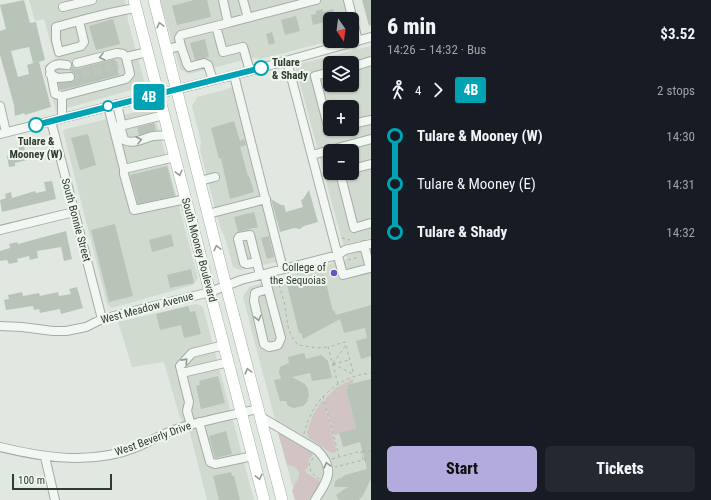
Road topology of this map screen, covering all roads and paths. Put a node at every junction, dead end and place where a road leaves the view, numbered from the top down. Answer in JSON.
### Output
{"nodes":[{"id":1,"x":92,"y":0,"type":"edge"},
{"id":2,"x":154,"y":0,"type":"edge"},
{"id":3,"x":223,"y":0,"type":"edge"},
{"id":4,"x":243,"y":0,"type":"edge"},
{"id":5,"x":316,"y":0,"type":"edge"},
{"id":6,"x":348,"y":0,"type":"edge"},
{"id":7,"x":135,"y":4,"type":"edge"},
{"id":8,"x":63,"y":7,"type":"dead end"},
{"id":9,"x":351,"y":12,"type":"edge"},
{"id":10,"x":248,"y":18,"type":"junction"},
{"id":11,"x":79,"y":21,"type":"dead end"},
{"id":12,"x":228,"y":23,"type":"junction"},
{"id":13,"x":216,"y":26,"type":"junction"},
{"id":14,"x":371,"y":37,"type":"edge"},
{"id":15,"x":359,"y":40,"type":"edge"},
{"id":16,"x":181,"y":46,"type":"junction"},
{"id":17,"x":331,"y":48,"type":"edge"},
{"id":18,"x":167,"y":49,"type":"junction"},
{"id":19,"x":148,"y":52,"type":"junction"},
{"id":20,"x":126,"y":60,"type":"junction"},
{"id":21,"x":288,"y":61,"type":"junction"},
{"id":22,"x":371,"y":61,"type":"edge"},
{"id":23,"x":77,"y":63,"type":"dead end"},
{"id":24,"x":67,"y":65,"type":"dead end"},
{"id":25,"x":118,"y":65,"type":"tunnel mouth"},
{"id":26,"x":359,"y":65,"type":"edge"},
{"id":27,"x":250,"y":71,"type":"junction"},
{"id":28,"x":50,"y":74,"type":"junction"},
{"id":29,"x":323,"y":74,"type":"edge"},
{"id":30,"x":234,"y":75,"type":"junction"},
{"id":31,"x":70,"y":76,"type":"tunnel mouth"},
{"id":32,"x":213,"y":80,"type":"junction"},
{"id":33,"x":177,"y":90,"type":"junction"},
{"id":34,"x":159,"y":94,"type":"junction"},
{"id":35,"x":62,"y":96,"type":"junction"},
{"id":36,"x":117,"y":104,"type":"junction"},
{"id":37,"x":0,"y":106,"type":"edge"},
{"id":38,"x":108,"y":106,"type":"junction"},
{"id":39,"x":323,"y":107,"type":"edge"},
{"id":40,"x":164,"y":115,"type":"junction"},
{"id":41,"x":62,"y":118,"type":"junction"},
{"id":42,"x":371,"y":120,"type":"edge"},
{"id":43,"x":51,"y":121,"type":"junction"},
{"id":44,"x":359,"y":123,"type":"edge"},
{"id":45,"x":116,"y":127,"type":"junction"},
{"id":46,"x":3,"y":133,"type":"edge"},
{"id":47,"x":169,"y":135,"type":"junction"},
{"id":48,"x":371,"y":139,"type":"edge"},
{"id":49,"x":312,"y":155,"type":"junction"},
{"id":50,"x":175,"y":158,"type":"junction"},
{"id":51,"x":371,"y":164,"type":"edge"},
{"id":52,"x":359,"y":167,"type":"edge"},
{"id":53,"x":124,"y":170,"type":"junction"},
{"id":54,"x":215,"y":177,"type":"dead end"},
{"id":55,"x":342,"y":180,"type":"edge"},
{"id":56,"x":200,"y":181,"type":"junction"},
{"id":57,"x":186,"y":199,"type":"junction"},
{"id":58,"x":266,"y":199,"type":"junction"},
{"id":59,"x":74,"y":212,"type":"junction"},
{"id":60,"x":208,"y":214,"type":"junction"},
{"id":61,"x":371,"y":223,"type":"edge"},
{"id":62,"x":0,"y":230,"type":"edge"},
{"id":63,"x":368,"y":245,"type":"edge"},
{"id":64,"x":338,"y":255,"type":"junction"},
{"id":65,"x":257,"y":262,"type":"dead end"},
{"id":66,"x":283,"y":269,"type":"junction"},
{"id":67,"x":262,"y":274,"type":"junction"},
{"id":68,"x":276,"y":279,"type":"dead end"},
{"id":69,"x":226,"y":286,"type":"junction"},
{"id":70,"x":268,"y":289,"type":"junction"},
{"id":71,"x":210,"y":292,"type":"junction"},
{"id":72,"x":102,"y":319,"type":"junction"},
{"id":73,"x":0,"y":326,"type":"edge"},
{"id":74,"x":224,"y":345,"type":"junction"},
{"id":75,"x":346,"y":345,"type":"junction"},
{"id":76,"x":328,"y":347,"type":"junction"},
{"id":77,"x":350,"y":360,"type":"junction"},
{"id":78,"x":228,"y":362,"type":"junction"},
{"id":79,"x":333,"y":364,"type":"junction"},
{"id":80,"x":371,"y":373,"type":"edge"},
{"id":81,"x":182,"y":374,"type":"junction"},
{"id":82,"x":354,"y":375,"type":"junction"},
{"id":83,"x":338,"y":384,"type":"junction"},
{"id":84,"x":323,"y":396,"type":"junction"},
{"id":85,"x":242,"y":412,"type":"junction"},
{"id":86,"x":259,"y":413,"type":"junction"},
{"id":87,"x":195,"y":424,"type":"junction"},
{"id":88,"x":303,"y":436,"type":"dead end"},
{"id":89,"x":0,"y":447,"type":"edge"},
{"id":90,"x":361,"y":451,"type":"junction"},
{"id":91,"x":371,"y":451,"type":"edge"},
{"id":92,"x":319,"y":452,"type":"junction"},
{"id":93,"x":253,"y":456,"type":"junction"},
{"id":94,"x":46,"y":457,"type":"junction"},
{"id":95,"x":339,"y":457,"type":"junction"},
{"id":96,"x":332,"y":458,"type":"dead end"},
{"id":97,"x":371,"y":458,"type":"edge"},
{"id":98,"x":363,"y":460,"type":"junction"},
{"id":99,"x":335,"y":467,"type":"dead end"},
{"id":100,"x":326,"y":482,"type":"junction"},
{"id":101,"x":55,"y":500,"type":"edge"},
{"id":102,"x":264,"y":500,"type":"edge"},
{"id":103,"x":282,"y":500,"type":"edge"},
{"id":104,"x":315,"y":500,"type":"edge"}],
"edges":[{"from":1,"to":8,"type":"street"},
{"from":18,"to":2,"type":"main road","name":"South Mooney Boulevard","one_way":true},
{"from":3,"to":12,"type":"street"},
{"from":4,"to":10,"type":"street"},
{"from":5,"to":10,"type":"street"},
{"from":6,"to":9,"type":"street"},
{"from":7,"to":11,"type":"street"},
{"from":7,"to":19,"type":"main road","name":"South Mooney Boulevard"},
{"from":10,"to":12,"type":"street"},
{"from":12,"to":13,"type":"street"},
{"from":13,"to":16,"type":"street"},
{"from":13,"to":27,"type":"street"},
{"from":14,"to":15,"type":"street"},
{"from":16,"to":18,"type":"street"},
{"from":16,"to":32,"type":"street"},
{"from":17,"to":21,"type":"street"},
{"from":18,"to":33,"type":"main road","name":"South Mooney Boulevard"},
{"from":19,"to":20,"type":"street"},
{"from":19,"to":34,"type":"main road","name":"South Mooney Boulevard"},
{"from":20,"to":23,"type":"street","one_way":true},
{"from":20,"to":25,"type":"street"},
{"from":20,"to":35,"type":"street"},
{"from":21,"to":27,"type":"street"},
{"from":21,"to":49,"type":"street"},
{"from":22,"to":26,"type":"street"},
{"from":24,"to":28,"type":"street"},
{"from":27,"to":30,"type":"street"},
{"from":28,"to":31,"type":"street"},
{"from":28,"to":35,"type":"street"},
{"from":29,"to":39,"type":"street"},
{"from":30,"to":32,"type":"street"},
{"from":30,"to":58,"type":"street"},
{"from":32,"to":33,"type":"street"},
{"from":33,"to":34,"type":"street"},
{"from":33,"to":56,"type":"main road","name":"South Mooney Boulevard"},
{"from":34,"to":36,"type":"street"},
{"from":34,"to":40,"type":"main road","name":"South Mooney Boulevard"},
{"from":35,"to":41,"type":"street"},
{"from":36,"to":38,"type":"street"},
{"from":36,"to":45,"type":"street"},
{"from":37,"to":46,"type":"street"},
{"from":38,"to":41,"type":"street"},
{"from":38,"to":45,"type":"street"},
{"from":40,"to":45,"type":"street"},
{"from":40,"to":47,"type":"main road","name":"South Mooney Boulevard"},
{"from":41,"to":43,"type":"street"},
{"from":42,"to":44,"type":"street"},
{"from":43,"to":46,"type":"street"},
{"from":43,"to":59,"type":"street","name":"South Bonnie Street"},
{"from":45,"to":47,"type":"street","one_way":true},
{"from":45,"to":53,"type":"street"},
{"from":47,"to":50,"type":"main road","name":"South Mooney Boulevard"},
{"from":48,"to":49,"type":"street"},
{"from":49,"to":64,"type":"street"},
{"from":50,"to":53,"type":"street"},
{"from":50,"to":57,"type":"main road","name":"South Mooney Boulevard","one_way":true},
{"from":51,"to":52,"type":"street"},
{"from":53,"to":57,"type":"street"},
{"from":54,"to":56,"type":"street"},
{"from":55,"to":61,"type":"street"},
{"from":56,"to":60,"type":"main road","name":"South Mooney Boulevard"},
{"from":57,"to":71,"type":"main road","name":"South Mooney Boulevard"},
{"from":58,"to":60,"type":"street"},
{"from":58,"to":66,"type":"street"},
{"from":59,"to":62,"type":"street"},
{"from":59,"to":72,"type":"street","name":"South Bonnie Street"},
{"from":69,"to":60,"type":"main road","name":"South Mooney Boulevard","one_way":true},
{"from":63,"to":64,"type":"street","name":"West Meadow Avenue"},
{"from":63,"to":64,"type":"street"},
{"from":64,"to":66,"type":"street","name":"West Meadow Avenue"},
{"from":65,"to":67,"type":"street"},
{"from":66,"to":67,"type":"street","name":"West Meadow Avenue"},
{"from":67,"to":69,"type":"street","name":"West Meadow Avenue"},
{"from":67,"to":70,"type":"street"},
{"from":68,"to":76,"type":"path"},
{"from":69,"to":71,"type":"street","name":"West Meadow Avenue"},
{"from":86,"to":69,"type":"main road","name":"South Mooney Boulevard","one_way":true},
{"from":70,"to":70,"type":"street","one_way":true},
{"from":71,"to":72,"type":"street","name":"West Meadow Avenue"},
{"from":71,"to":74,"type":"main road","name":"South Mooney Boulevard"},
{"from":72,"to":73,"type":"street","name":"West Meadow Avenue"},
{"from":74,"to":78,"type":"main road","name":"South Mooney Boulevard"},
{"from":81,"to":74,"type":"street","one_way":true},
{"from":75,"to":76,"type":"path"},
{"from":75,"to":77,"type":"path"},
{"from":75,"to":79,"type":"path"},
{"from":76,"to":79,"type":"path"},
{"from":77,"to":79,"type":"path"},
{"from":77,"to":82,"type":"path"},
{"from":78,"to":81,"type":"street"},
{"from":78,"to":85,"type":"main road","name":"South Mooney Boulevard"},
{"from":79,"to":82,"type":"path"},
{"from":79,"to":83,"type":"path"},
{"from":80,"to":82,"type":"path"},
{"from":81,"to":87,"type":"street"},
{"from":82,"to":83,"type":"path"},
{"from":83,"to":84,"type":"path"},
{"from":84,"to":88,"type":"path"},
{"from":84,"to":95,"type":"path"},
{"from":85,"to":86,"type":"street","name":"West Beverly Drive"},
{"from":85,"to":87,"type":"street","name":"West Beverly Drive"},
{"from":85,"to":93,"type":"main road","name":"South Mooney Boulevard"},
{"from":86,"to":92,"type":"street"},
{"from":86,"to":103,"type":"main road","name":"South Mooney Boulevard"},
{"from":87,"to":93,"type":"street"},
{"from":87,"to":94,"type":"street","name":"West Beverly Drive"},
{"from":89,"to":94,"type":"street","name":"West Beverly Drive"},
{"from":90,"to":91,"type":"path"},
{"from":90,"to":95,"type":"path"},
{"from":90,"to":98,"type":"path"},
{"from":100,"to":92,"type":"street","one_way":true},
{"from":92,"to":100,"type":"path"},
{"from":93,"to":102,"type":"main road","name":"South Mooney Boulevard","one_way":true},
{"from":94,"to":101,"type":"street"},
{"from":95,"to":96,"type":"path"},
{"from":97,"to":98,"type":"path"},
{"from":98,"to":99,"type":"path"},
{"from":100,"to":104,"type":"street"}]}
